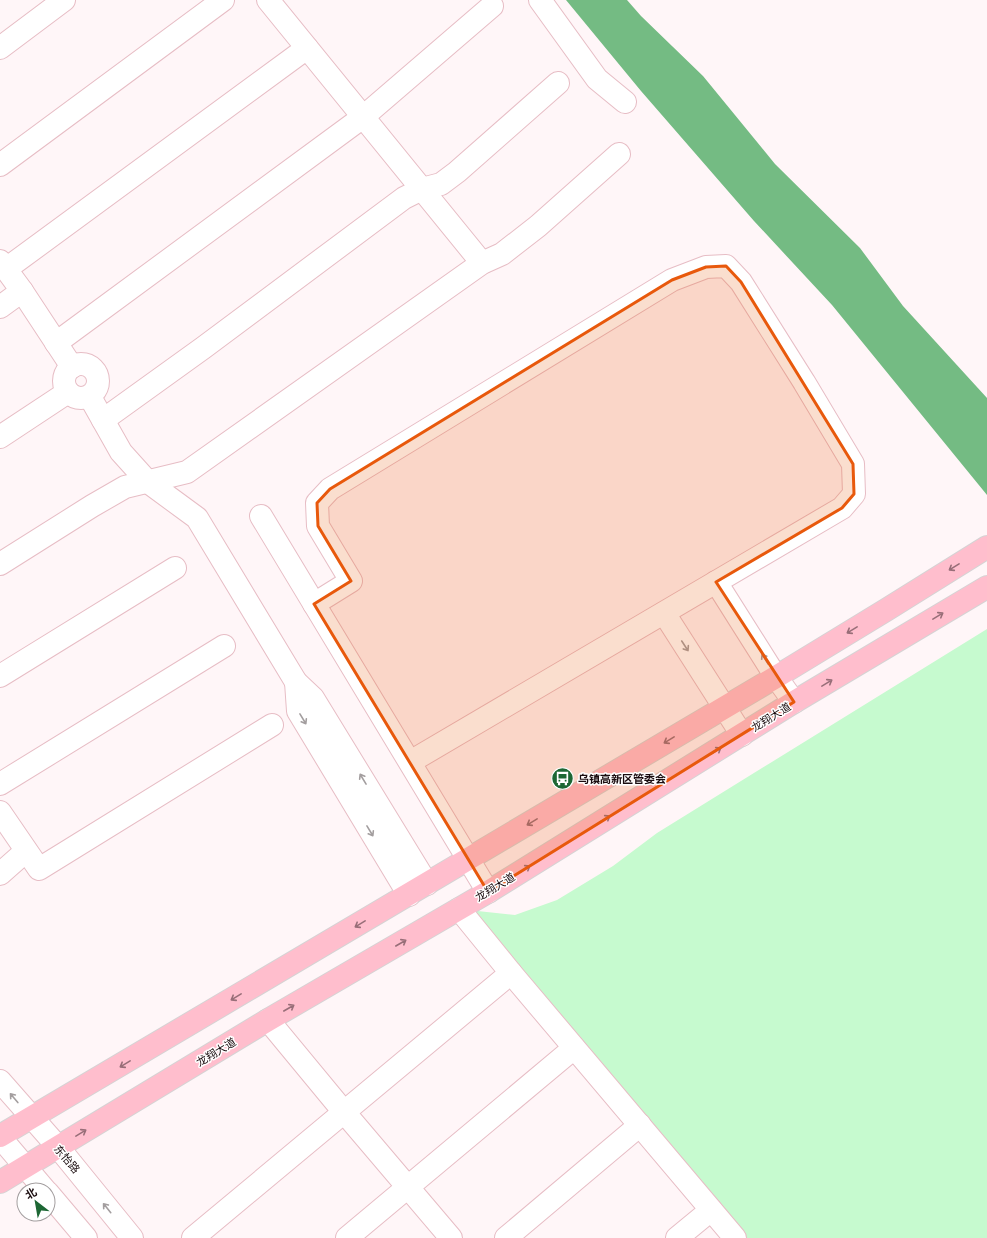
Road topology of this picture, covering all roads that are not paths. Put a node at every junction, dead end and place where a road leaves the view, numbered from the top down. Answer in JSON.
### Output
{"nodes":[{"id":1,"x":64,"y":0,"type":"edge"},
{"id":2,"x":223,"y":0,"type":"edge"},
{"id":3,"x":540,"y":0,"type":"edge"},
{"id":4,"x":278,"y":4,"type":"edge"},
{"id":5,"x":492,"y":6,"type":"dead end"},
{"id":6,"x":0,"y":48,"type":"edge"},
{"id":7,"x":307,"y":48,"type":"junction"},
{"id":8,"x":558,"y":83,"type":"dead end"},
{"id":9,"x":625,"y":102,"type":"dead end"},
{"id":10,"x":363,"y":118,"type":"junction"},
{"id":11,"x":619,"y":154,"type":"dead end"},
{"id":12,"x":0,"y":165,"type":"edge"},
{"id":13,"x":422,"y":189,"type":"junction"},
{"id":14,"x":482,"y":263,"type":"junction"},
{"id":15,"x":3,"y":265,"type":"edge"},
{"id":16,"x":22,"y":291,"type":"junction"},
{"id":17,"x":0,"y":307,"type":"edge"},
{"id":18,"x":56,"y":343,"type":"junction"},
{"id":19,"x":72,"y":367,"type":"junction"},
{"id":20,"x":68,"y":392,"type":"junction"},
{"id":21,"x":90,"y":397,"type":"junction"},
{"id":22,"x":103,"y":420,"type":"junction"},
{"id":23,"x":0,"y":438,"type":"edge"},
{"id":24,"x":148,"y":482,"type":"junction"},
{"id":25,"x":261,"y":516,"type":"dead end"},
{"id":26,"x":987,"y":547,"type":"edge"},
{"id":27,"x":0,"y":564,"type":"edge"},
{"id":28,"x":175,"y":568,"type":"dead end"},
{"id":29,"x":716,"y":582,"type":"junction"},
{"id":30,"x":987,"y":587,"type":"edge"},
{"id":31,"x":314,"y":604,"type":"junction"},
{"id":32,"x":664,"y":613,"type":"junction"},
{"id":33,"x":224,"y":646,"type":"dead end"},
{"id":34,"x":0,"y":676,"type":"edge"},
{"id":35,"x":776,"y":677,"type":"junction"},
{"id":36,"x":794,"y":702,"type":"junction"},
{"id":37,"x":724,"y":707,"type":"junction"},
{"id":38,"x":272,"y":725,"type":"dead end"},
{"id":39,"x":742,"y":735,"type":"junction"},
{"id":40,"x":410,"y":762,"type":"junction"},
{"id":41,"x":0,"y":784,"type":"edge"},
{"id":42,"x":0,"y":812,"type":"edge"},
{"id":43,"x":26,"y":851,"type":"junction"},
{"id":44,"x":468,"y":860,"type":"junction"},
{"id":45,"x":0,"y":874,"type":"edge"},
{"id":46,"x":418,"y":890,"type":"junction"},
{"id":47,"x":488,"y":892,"type":"junction"},
{"id":48,"x":459,"y":909,"type":"junction"},
{"id":49,"x":511,"y":973,"type":"junction"},
{"id":50,"x":268,"y":1020,"type":"junction"},
{"id":51,"x":574,"y":1048,"type":"junction"},
{"id":52,"x":0,"y":1081,"type":"edge"},
{"id":53,"x":344,"y":1112,"type":"junction"},
{"id":54,"x":32,"y":1119,"type":"junction"},
{"id":55,"x":640,"y":1125,"type":"junction"},
{"id":56,"x":0,"y":1137,"type":"edge"},
{"id":57,"x":58,"y":1148,"type":"junction"},
{"id":58,"x":26,"y":1167,"type":"junction"},
{"id":59,"x":0,"y":1182,"type":"edge"},
{"id":60,"x":38,"y":1182,"type":"edge"},
{"id":61,"x":408,"y":1187,"type":"junction"},
{"id":62,"x":56,"y":1202,"type":"edge"},
{"id":63,"x":711,"y":1210,"type":"junction"},
{"id":64,"x":86,"y":1238,"type":"edge"},
{"id":65,"x":132,"y":1238,"type":"edge"},
{"id":66,"x":193,"y":1238,"type":"edge"},
{"id":67,"x":347,"y":1238,"type":"edge"},
{"id":68,"x":451,"y":1238,"type":"edge"},
{"id":69,"x":506,"y":1238,"type":"edge"},
{"id":70,"x":677,"y":1238,"type":"edge"},
{"id":71,"x":735,"y":1238,"type":"edge"}],
"edges":[{"from":1,"to":6,"type":"street"},
{"from":2,"to":12,"type":"street"},
{"from":3,"to":9,"type":"street"},
{"from":4,"to":7,"type":"street"},
{"from":5,"to":10,"type":"street"},
{"from":7,"to":10,"type":"street"},
{"from":7,"to":15,"type":"street"},
{"from":8,"to":13,"type":"street"},
{"from":10,"to":13,"type":"street"},
{"from":10,"to":18,"type":"street"},
{"from":11,"to":14,"type":"street"},
{"from":13,"to":14,"type":"street"},
{"from":13,"to":22,"type":"street"},
{"from":14,"to":24,"type":"street"},
{"from":15,"to":16,"type":"street"},
{"from":16,"to":17,"type":"street"},
{"from":16,"to":18,"type":"street"},
{"from":18,"to":19,"type":"street"},
{"from":19,"to":20,"type":"street"},
{"from":19,"to":21,"type":"street"},
{"from":20,"to":21,"type":"street"},
{"from":20,"to":23,"type":"street"},
{"from":21,"to":22,"type":"street"},
{"from":22,"to":24,"type":"street"},
{"from":24,"to":27,"type":"street"},
{"from":24,"to":46,"type":"street"},
{"from":25,"to":31,"type":"street"},
{"from":26,"to":35,"type":"main road","one_way":true},
{"from":28,"to":34,"type":"street"},
{"from":29,"to":31,"type":"street"},
{"from":29,"to":32,"type":"street"},
{"from":35,"to":29,"type":"street","one_way":true},
{"from":36,"to":30,"type":"main road","name":"龙翔大道","one_way":true},
{"from":31,"to":40,"type":"street"},
{"from":32,"to":37,"type":"street","one_way":true},
{"from":32,"to":40,"type":"street"},
{"from":33,"to":41,"type":"street"},
{"from":35,"to":36,"type":"street"},
{"from":35,"to":37,"type":"main road"},
{"from":36,"to":39,"type":"main road","name":"龙翔大道"},
{"from":37,"to":39,"type":"street"},
{"from":37,"to":44,"type":"main road","one_way":true},
{"from":38,"to":43,"type":"street"},
{"from":47,"to":39,"type":"main road","name":"龙翔大道","one_way":true},
{"from":40,"to":44,"type":"street"},
{"from":42,"to":43,"type":"street"},
{"from":43,"to":45,"type":"street"},
{"from":44,"to":46,"type":"main road"},
{"from":44,"to":47,"type":"street"},
{"from":46,"to":54,"type":"main road","one_way":true},
{"from":47,"to":48,"type":"main road","name":"龙翔大道"},
{"from":48,"to":49,"type":"street"},
{"from":50,"to":48,"type":"main road","name":"龙翔大道","one_way":true},
{"from":49,"to":51,"type":"street"},
{"from":49,"to":53,"type":"street"},
{"from":50,"to":53,"type":"street"},
{"from":57,"to":50,"type":"main road","name":"龙翔大道","one_way":true},
{"from":51,"to":55,"type":"street"},
{"from":51,"to":61,"type":"street"},
{"from":54,"to":52,"type":"street","name":"东怡路","one_way":true},
{"from":53,"to":61,"type":"street"},
{"from":53,"to":66,"type":"street"},
{"from":54,"to":56,"type":"main road"},
{"from":54,"to":57,"type":"street","name":"东怡路"},
{"from":55,"to":63,"type":"street"},
{"from":55,"to":69,"type":"street"},
{"from":56,"to":58,"type":"street"},
{"from":57,"to":58,"type":"main road","name":"龙翔大道"},
{"from":65,"to":57,"type":"street","name":"东怡路","one_way":true},
{"from":58,"to":59,"type":"main road","name":"龙翔大道"},
{"from":58,"to":60,"type":"street"},
{"from":61,"to":67,"type":"street"},
{"from":61,"to":68,"type":"street"},
{"from":62,"to":64,"type":"street"},
{"from":63,"to":70,"type":"street"},
{"from":63,"to":71,"type":"street"}]}
